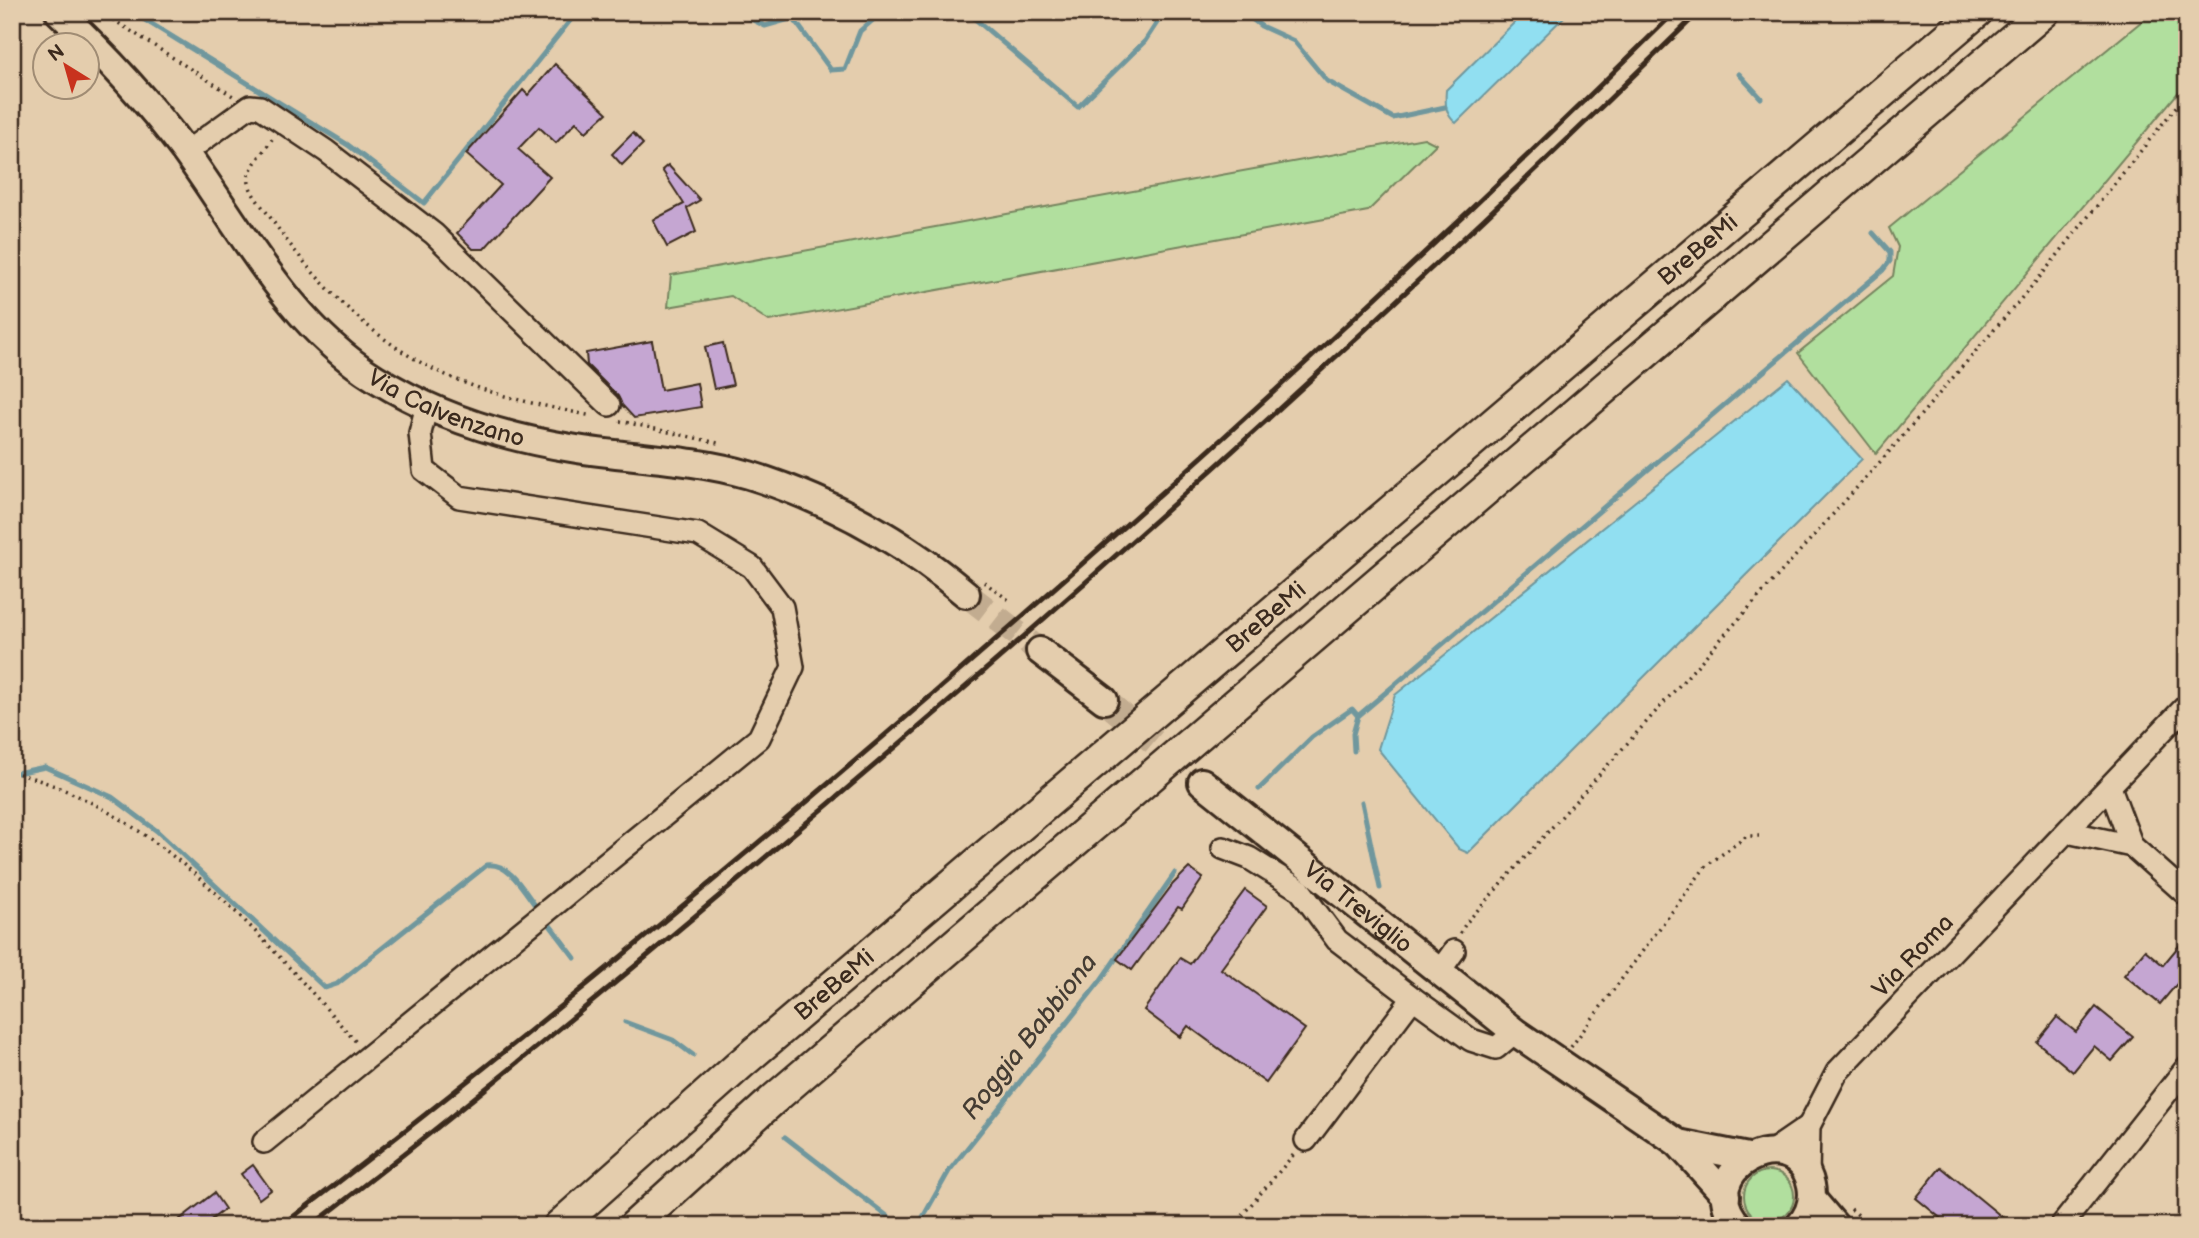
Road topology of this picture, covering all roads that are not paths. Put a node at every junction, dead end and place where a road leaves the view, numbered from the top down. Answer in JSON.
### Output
{"nodes":[{"id":1,"x":59,"y":12,"type":"edge"},
{"id":2,"x":1977,"y":12,"type":"edge"},
{"id":3,"x":2044,"y":12,"type":"edge"},
{"id":4,"x":185,"y":153,"type":"junction"},
{"id":5,"x":427,"y":405,"type":"junction"},
{"id":6,"x":609,"y":405,"type":"dead end"},
{"id":7,"x":966,"y":594,"type":"tunnel mouth"},
{"id":8,"x":1041,"y":651,"type":"tunnel mouth"},
{"id":9,"x":1104,"y":700,"type":"tunnel mouth"},
{"id":10,"x":2187,"y":705,"type":"edge"},
{"id":11,"x":1202,"y":782,"type":"tunnel mouth"},
{"id":12,"x":2110,"y":787,"type":"junction"},
{"id":13,"x":2067,"y":832,"type":"junction"},
{"id":14,"x":2132,"y":846,"type":"junction"},
{"id":15,"x":1223,"y":848,"type":"dead end"},
{"id":16,"x":2187,"y":895,"type":"edge"},
{"id":17,"x":1413,"y":998,"type":"junction"},
{"id":18,"x":1515,"y":1032,"type":"junction"},
{"id":19,"x":2187,"y":1067,"type":"edge"},
{"id":20,"x":1809,"y":1126,"type":"junction"},
{"id":21,"x":1306,"y":1140,"type":"road end"},
{"id":22,"x":264,"y":1142,"type":"dead end"},
{"id":23,"x":1678,"y":1143,"type":"junction"},
{"id":24,"x":1760,"y":1155,"type":"junction"},
{"id":25,"x":1810,"y":1188,"type":"junction"},
{"id":26,"x":1726,"y":1196,"type":"junction"},
{"id":27,"x":1839,"y":1214,"type":"edge"},
{"id":28,"x":559,"y":1226,"type":"edge"},
{"id":29,"x":634,"y":1226,"type":"edge"},
{"id":30,"x":1739,"y":1226,"type":"edge"},
{"id":31,"x":1799,"y":1226,"type":"edge"},
{"id":32,"x":2062,"y":1226,"type":"edge"}],
"edges":[{"from":1,"to":4,"type":"main road","name":"Via Calvenzano"},
{"from":2,"to":28,"type":"highway","name":"BreBeMi"},
{"from":3,"to":29,"type":"highway","name":"BreBeMi"},
{"from":4,"to":5,"type":"main road","name":"Via Calvenzano"},
{"from":4,"to":6,"type":"street"},
{"from":5,"to":7,"type":"main road","name":"Via Calvenzano"},
{"from":5,"to":22,"type":"street"},
{"from":8,"to":9,"type":"main road"},
{"from":10,"to":12,"type":"street","name":"Via Roma"},
{"from":11,"to":18,"type":"main road","name":"Via Treviglio"},
{"from":12,"to":13,"type":"street","name":"Via Roma"},
{"from":12,"to":14,"type":"street"},
{"from":13,"to":14,"type":"street"},
{"from":13,"to":20,"type":"street","name":"Via Roma"},
{"from":14,"to":16,"type":"street"},
{"from":15,"to":17,"type":"street"},
{"from":17,"to":18,"type":"street"},
{"from":17,"to":21,"type":"street"},
{"from":18,"to":23,"type":"main road","name":"Via Treviglio"},
{"from":19,"to":32,"type":"street"},
{"from":20,"to":24,"type":"street","name":"Via Roma"},
{"from":20,"to":25,"type":"street","name":"Via Roma"},
{"from":23,"to":24,"type":"main road","name":"Via Treviglio"},
{"from":23,"to":26,"type":"main road","name":"Via Treviglio"},
{"from":24,"to":25,"type":"main road","name":"Via Treviglio"},
{"from":24,"to":26,"type":"main road"},
{"from":25,"to":27,"type":"main road","name":"Via Treviglio"},
{"from":25,"to":31,"type":"main road"},
{"from":26,"to":30,"type":"main road","name":"Via Treviglio"}]}
